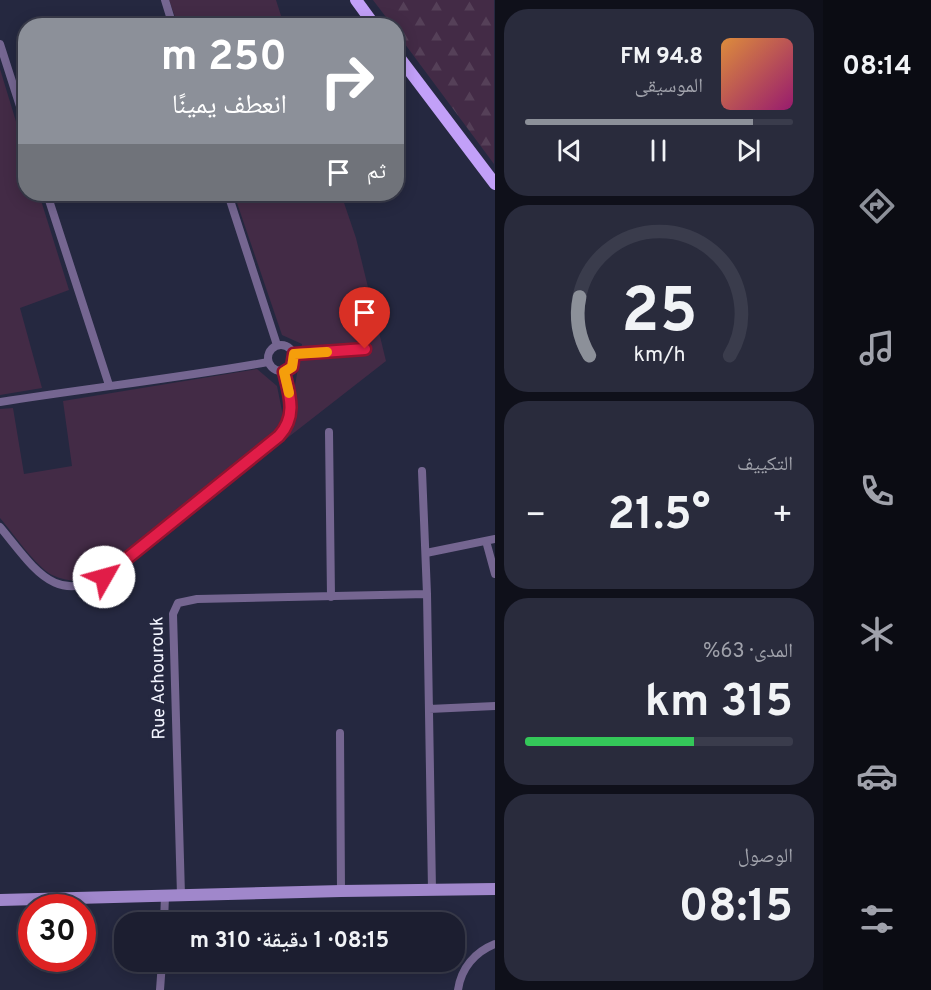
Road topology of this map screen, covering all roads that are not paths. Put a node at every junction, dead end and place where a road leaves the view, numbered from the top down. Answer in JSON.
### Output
{"nodes":[{"id":1,"x":165,"y":0,"type":"edge"},
{"id":2,"x":356,"y":0,"type":"edge"},
{"id":3,"x":171,"y":18,"type":"edge"},
{"id":4,"x":369,"y":18,"type":"edge"},
{"id":5,"x":0,"y":44,"type":"edge"},
{"id":6,"x":404,"y":64,"type":"edge"},
{"id":7,"x":18,"y":100,"type":"edge"},
{"id":8,"x":495,"y":184,"type":"edge"},
{"id":9,"x":49,"y":201,"type":"edge"},
{"id":10,"x":230,"y":201,"type":"edge"},
{"id":11,"x":277,"y":345,"type":"junction"},
{"id":12,"x":365,"y":349,"type":"dead end"},
{"id":13,"x":294,"y":354,"type":"junction"},
{"id":14,"x":268,"y":362,"type":"junction"},
{"id":15,"x":284,"y":372,"type":"junction"},
{"id":16,"x":109,"y":385,"type":"junction"},
{"id":17,"x":0,"y":402,"type":"edge"},
{"id":18,"x":329,"y":432,"type":"dead end"},
{"id":19,"x":422,"y":471,"type":"dead end"},
{"id":20,"x":0,"y":528,"type":"edge"},
{"id":21,"x":490,"y":540,"type":"edge"},
{"id":22,"x":426,"y":553,"type":"junction"},
{"id":23,"x":495,"y":574,"type":"edge"},
{"id":24,"x":427,"y":594,"type":"junction"},
{"id":25,"x":331,"y":597,"type":"junction"},
{"id":26,"x":495,"y":706,"type":"edge"},
{"id":27,"x":429,"y":709,"type":"junction"},
{"id":28,"x":340,"y":732,"type":"dead end"},
{"id":29,"x":495,"y":889,"type":"edge"},
{"id":30,"x":432,"y":890,"type":"junction"},
{"id":31,"x":341,"y":891,"type":"junction"},
{"id":32,"x":165,"y":896,"type":"junction"},
{"id":33,"x":181,"y":896,"type":"junction"},
{"id":34,"x":0,"y":900,"type":"edge"},
{"id":35,"x":164,"y":912,"type":"edge"},
{"id":36,"x":495,"y":944,"type":"edge"},
{"id":37,"x":161,"y":972,"type":"edge"},
{"id":38,"x":160,"y":990,"type":"edge"},
{"id":39,"x":458,"y":990,"type":"edge"}],
"edges":[{"from":1,"to":3,"type":"street"},
{"from":2,"to":4,"type":"main road"},
{"from":5,"to":7,"type":"street"},
{"from":6,"to":8,"type":"main road"},
{"from":9,"to":16,"type":"street"},
{"from":10,"to":11,"type":"street"},
{"from":11,"to":13,"type":"street"},
{"from":11,"to":14,"type":"street"},
{"from":12,"to":13,"type":"street"},
{"from":13,"to":15,"type":"street"},
{"from":14,"to":15,"type":"street"},
{"from":14,"to":16,"type":"street"},
{"from":15,"to":20,"type":"street"},
{"from":16,"to":17,"type":"street"},
{"from":18,"to":25,"type":"street"},
{"from":19,"to":22,"type":"street"},
{"from":21,"to":22,"type":"street"},
{"from":21,"to":23,"type":"street"},
{"from":22,"to":24,"type":"street"},
{"from":24,"to":25,"type":"street","name":"Rue Achourouk"},
{"from":24,"to":27,"type":"street"},
{"from":25,"to":33,"type":"street","name":"Rue Achourouk"},
{"from":26,"to":27,"type":"street"},
{"from":27,"to":30,"type":"street"},
{"from":28,"to":31,"type":"street"},
{"from":29,"to":30,"type":"street"},
{"from":30,"to":31,"type":"street"},
{"from":31,"to":33,"type":"street"},
{"from":32,"to":33,"type":"street"},
{"from":32,"to":34,"type":"street"},
{"from":32,"to":35,"type":"street"},
{"from":36,"to":39,"type":"street"},
{"from":37,"to":38,"type":"street"}]}
